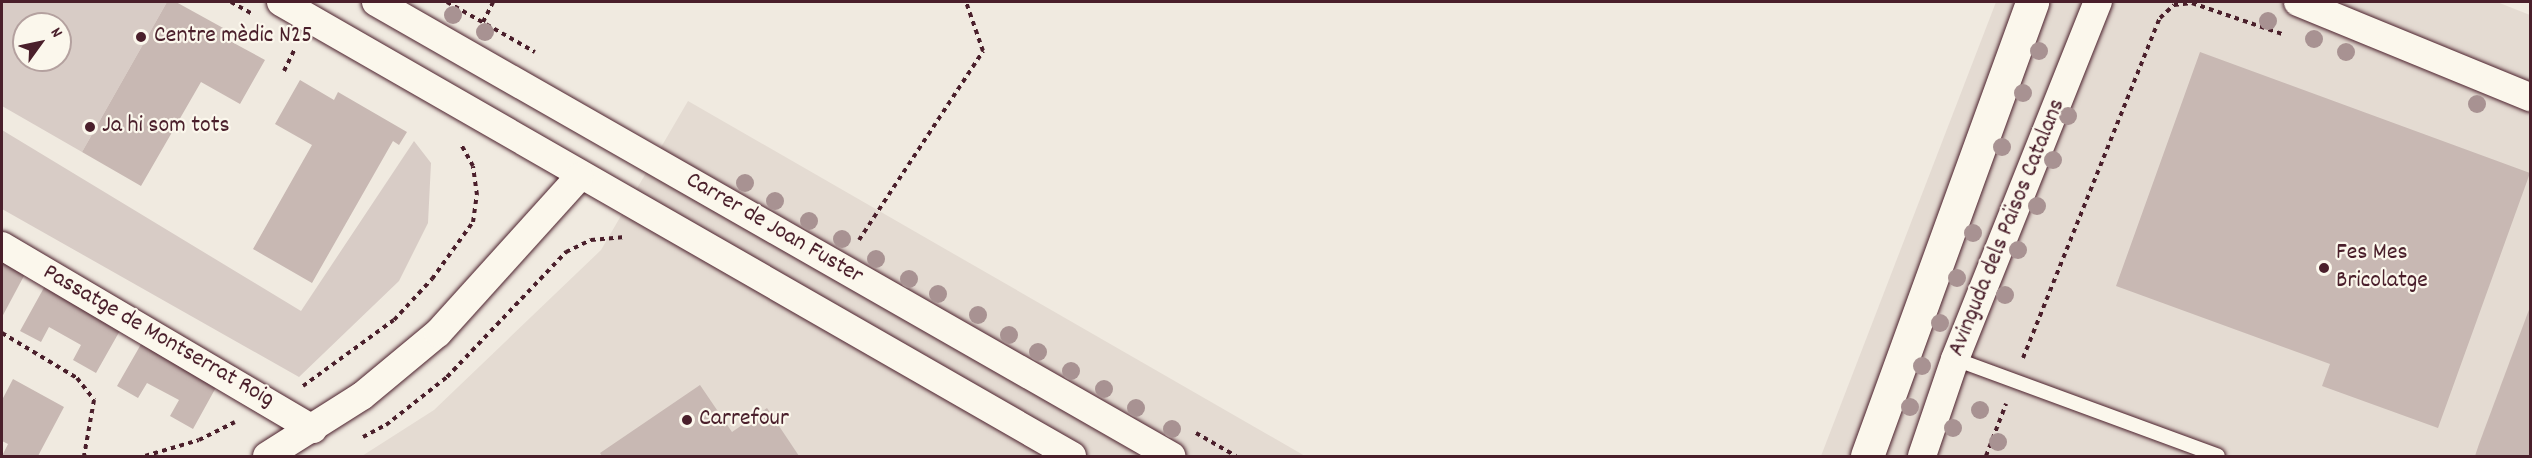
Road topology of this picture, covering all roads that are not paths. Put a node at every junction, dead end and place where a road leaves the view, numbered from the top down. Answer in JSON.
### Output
{"nodes":[{"id":1,"x":376,"y":2,"type":"edge"},
{"id":2,"x":2032,"y":2,"type":"edge"},
{"id":3,"x":2098,"y":2,"type":"edge"},
{"id":4,"x":2298,"y":2,"type":"edge"},
{"id":5,"x":271,"y":10,"type":"edge"},
{"id":6,"x":2530,"y":97,"type":"edge"},
{"id":7,"x":579,"y":177,"type":"junction"},
{"id":8,"x":2,"y":246,"type":"edge"},
{"id":9,"x":1955,"y":359,"type":"junction"},
{"id":10,"x":313,"y":429,"type":"junction"},
{"id":11,"x":267,"y":456,"type":"edge"},
{"id":12,"x":1072,"y":456,"type":"edge"},
{"id":13,"x":1171,"y":456,"type":"edge"},
{"id":14,"x":1867,"y":456,"type":"edge"},
{"id":15,"x":1922,"y":456,"type":"edge"},
{"id":16,"x":2218,"y":456,"type":"edge"}],
"edges":[{"from":1,"to":13,"type":"street","name":"Carrer de Joan Fuster"},
{"from":2,"to":14,"type":"street","name":"Avinguda dels Països Catalans"},
{"from":3,"to":9,"type":"street","name":"Avinguda dels Països Catalans"},
{"from":4,"to":6,"type":"street"},
{"from":5,"to":7,"type":"street","name":"Carrer de Joan Fuster"},
{"from":7,"to":10,"type":"street"},
{"from":7,"to":12,"type":"street","name":"Carrer de Joan Fuster"},
{"from":8,"to":10,"type":"street","name":"Passatge de Montserrat Roig"},
{"from":9,"to":15,"type":"street","name":"Avinguda dels Països Catalans"},
{"from":9,"to":16,"type":"lane"},
{"from":10,"to":11,"type":"street"}]}
